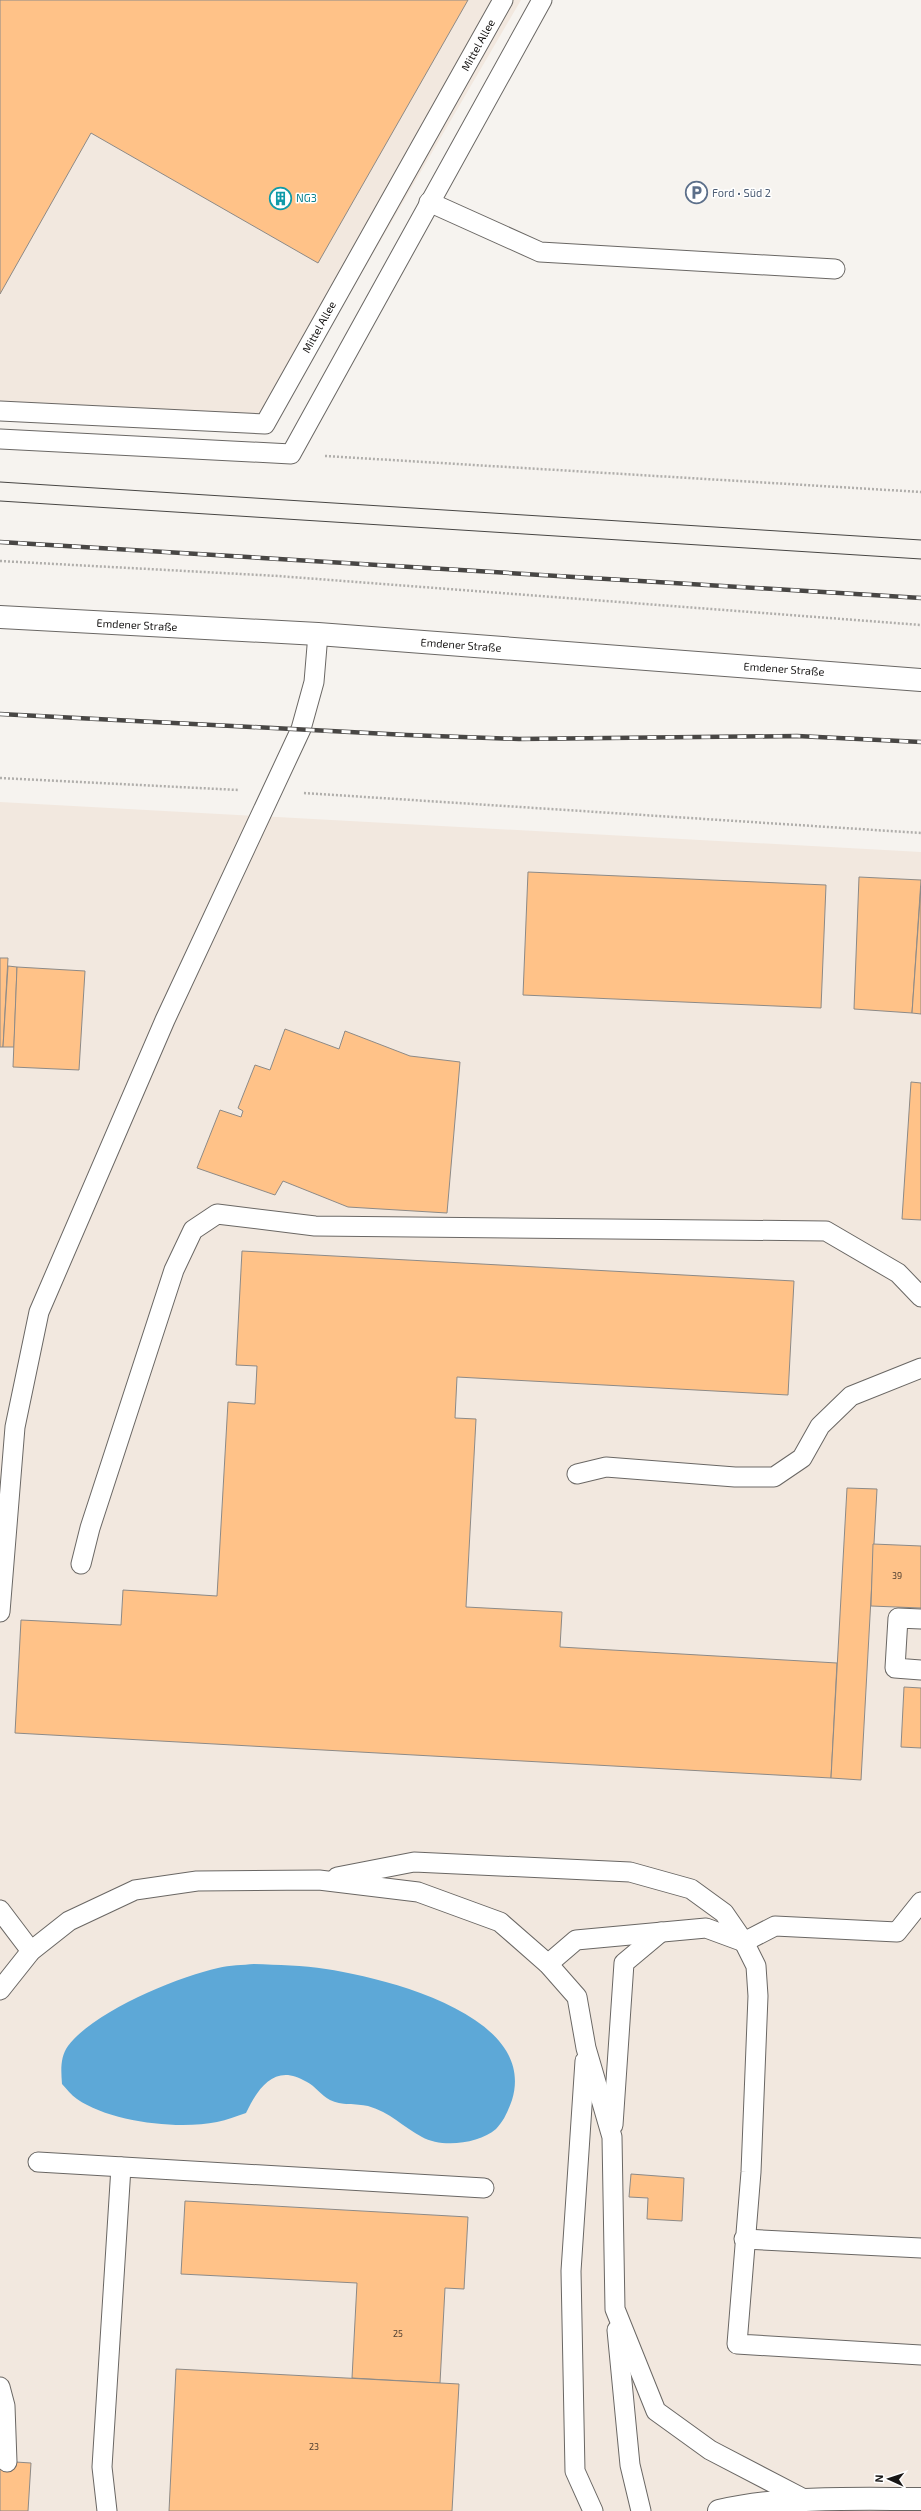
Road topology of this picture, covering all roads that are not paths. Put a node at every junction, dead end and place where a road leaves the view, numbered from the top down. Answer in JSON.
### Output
{"nodes":[{"id":1,"x":504,"y":0,"type":"edge"},
{"id":2,"x":542,"y":0,"type":"edge"},
{"id":3,"x":429,"y":202,"type":"junction"},
{"id":4,"x":835,"y":269,"type":"dead end"},
{"id":5,"x":0,"y":411,"type":"edge"},
{"id":6,"x":0,"y":439,"type":"edge"},
{"id":7,"x":0,"y":617,"type":"edge"},
{"id":8,"x":318,"y":634,"type":"junction"},
{"id":9,"x":921,"y":680,"type":"edge"},
{"id":10,"x":921,"y":1297,"type":"edge"},
{"id":11,"x":921,"y":1368,"type":"edge"},
{"id":12,"x":577,"y":1474,"type":"dead end"},
{"id":13,"x":4,"y":1520,"type":"edge"},
{"id":14,"x":81,"y":1564,"type":"dead end"},
{"id":15,"x":0,"y":1612,"type":"edge"},
{"id":16,"x":921,"y":1619,"type":"edge"},
{"id":17,"x":921,"y":1670,"type":"edge"},
{"id":18,"x":319,"y":1880,"type":"junction"},
{"id":19,"x":921,"y":1902,"type":"edge"},
{"id":20,"x":0,"y":1910,"type":"edge"},
{"id":21,"x":661,"y":1932,"type":"junction"},
{"id":22,"x":744,"y":1942,"type":"junction"},
{"id":23,"x":30,"y":1951,"type":"junction"},
{"id":24,"x":548,"y":1964,"type":"junction"},
{"id":25,"x":0,"y":1990,"type":"edge"},
{"id":26,"x":586,"y":2048,"type":"junction"},
{"id":27,"x":612,"y":2137,"type":"junction"},
{"id":28,"x":38,"y":2162,"type":"dead end"},
{"id":29,"x":121,"y":2167,"type":"junction"},
{"id":30,"x":484,"y":2188,"type":"dead end"},
{"id":31,"x":744,"y":2239,"type":"junction"},
{"id":32,"x":921,"y":2248,"type":"edge"},
{"id":33,"x":615,"y":2309,"type":"junction"},
{"id":34,"x":921,"y":2355,"type":"edge"},
{"id":35,"x":0,"y":2387,"type":"edge"},
{"id":36,"x":7,"y":2462,"type":"dead end"},
{"id":37,"x":804,"y":2499,"type":"junction"},
{"id":38,"x":921,"y":2499,"type":"edge"},
{"id":39,"x":107,"y":2511,"type":"edge"},
{"id":40,"x":593,"y":2511,"type":"edge"},
{"id":41,"x":641,"y":2511,"type":"edge"},
{"id":42,"x":719,"y":2511,"type":"edge"}],
"edges":[{"from":1,"to":5,"type":"lane","name":"Mittel Allee"},
{"from":2,"to":3,"type":"lane"},
{"from":3,"to":4,"type":"lane"},
{"from":3,"to":6,"type":"lane"},
{"from":7,"to":8,"type":"main road","name":"Emdener Straße"},
{"from":8,"to":9,"type":"main road","name":"Emdener Straße"},
{"from":8,"to":13,"type":"lane"},
{"from":10,"to":14,"type":"lane"},
{"from":11,"to":12,"type":"lane"},
{"from":13,"to":15,"type":"lane"},
{"from":16,"to":17,"type":"lane"},
{"from":18,"to":22,"type":"lane"},
{"from":18,"to":23,"type":"lane"},
{"from":18,"to":24,"type":"lane"},
{"from":19,"to":22,"type":"lane"},
{"from":20,"to":23,"type":"lane"},
{"from":21,"to":22,"type":"lane"},
{"from":21,"to":24,"type":"lane"},
{"from":21,"to":27,"type":"lane"},
{"from":22,"to":31,"type":"lane"},
{"from":23,"to":25,"type":"lane"},
{"from":24,"to":26,"type":"lane"},
{"from":26,"to":27,"type":"lane"},
{"from":26,"to":40,"type":"lane"},
{"from":27,"to":33,"type":"lane"},
{"from":28,"to":29,"type":"lane"},
{"from":29,"to":30,"type":"lane"},
{"from":29,"to":39,"type":"lane"},
{"from":31,"to":32,"type":"lane"},
{"from":31,"to":34,"type":"lane"},
{"from":33,"to":37,"type":"lane"},
{"from":33,"to":41,"type":"lane"},
{"from":35,"to":36,"type":"lane"},
{"from":37,"to":38,"type":"main road"},
{"from":37,"to":42,"type":"main road"}]}
